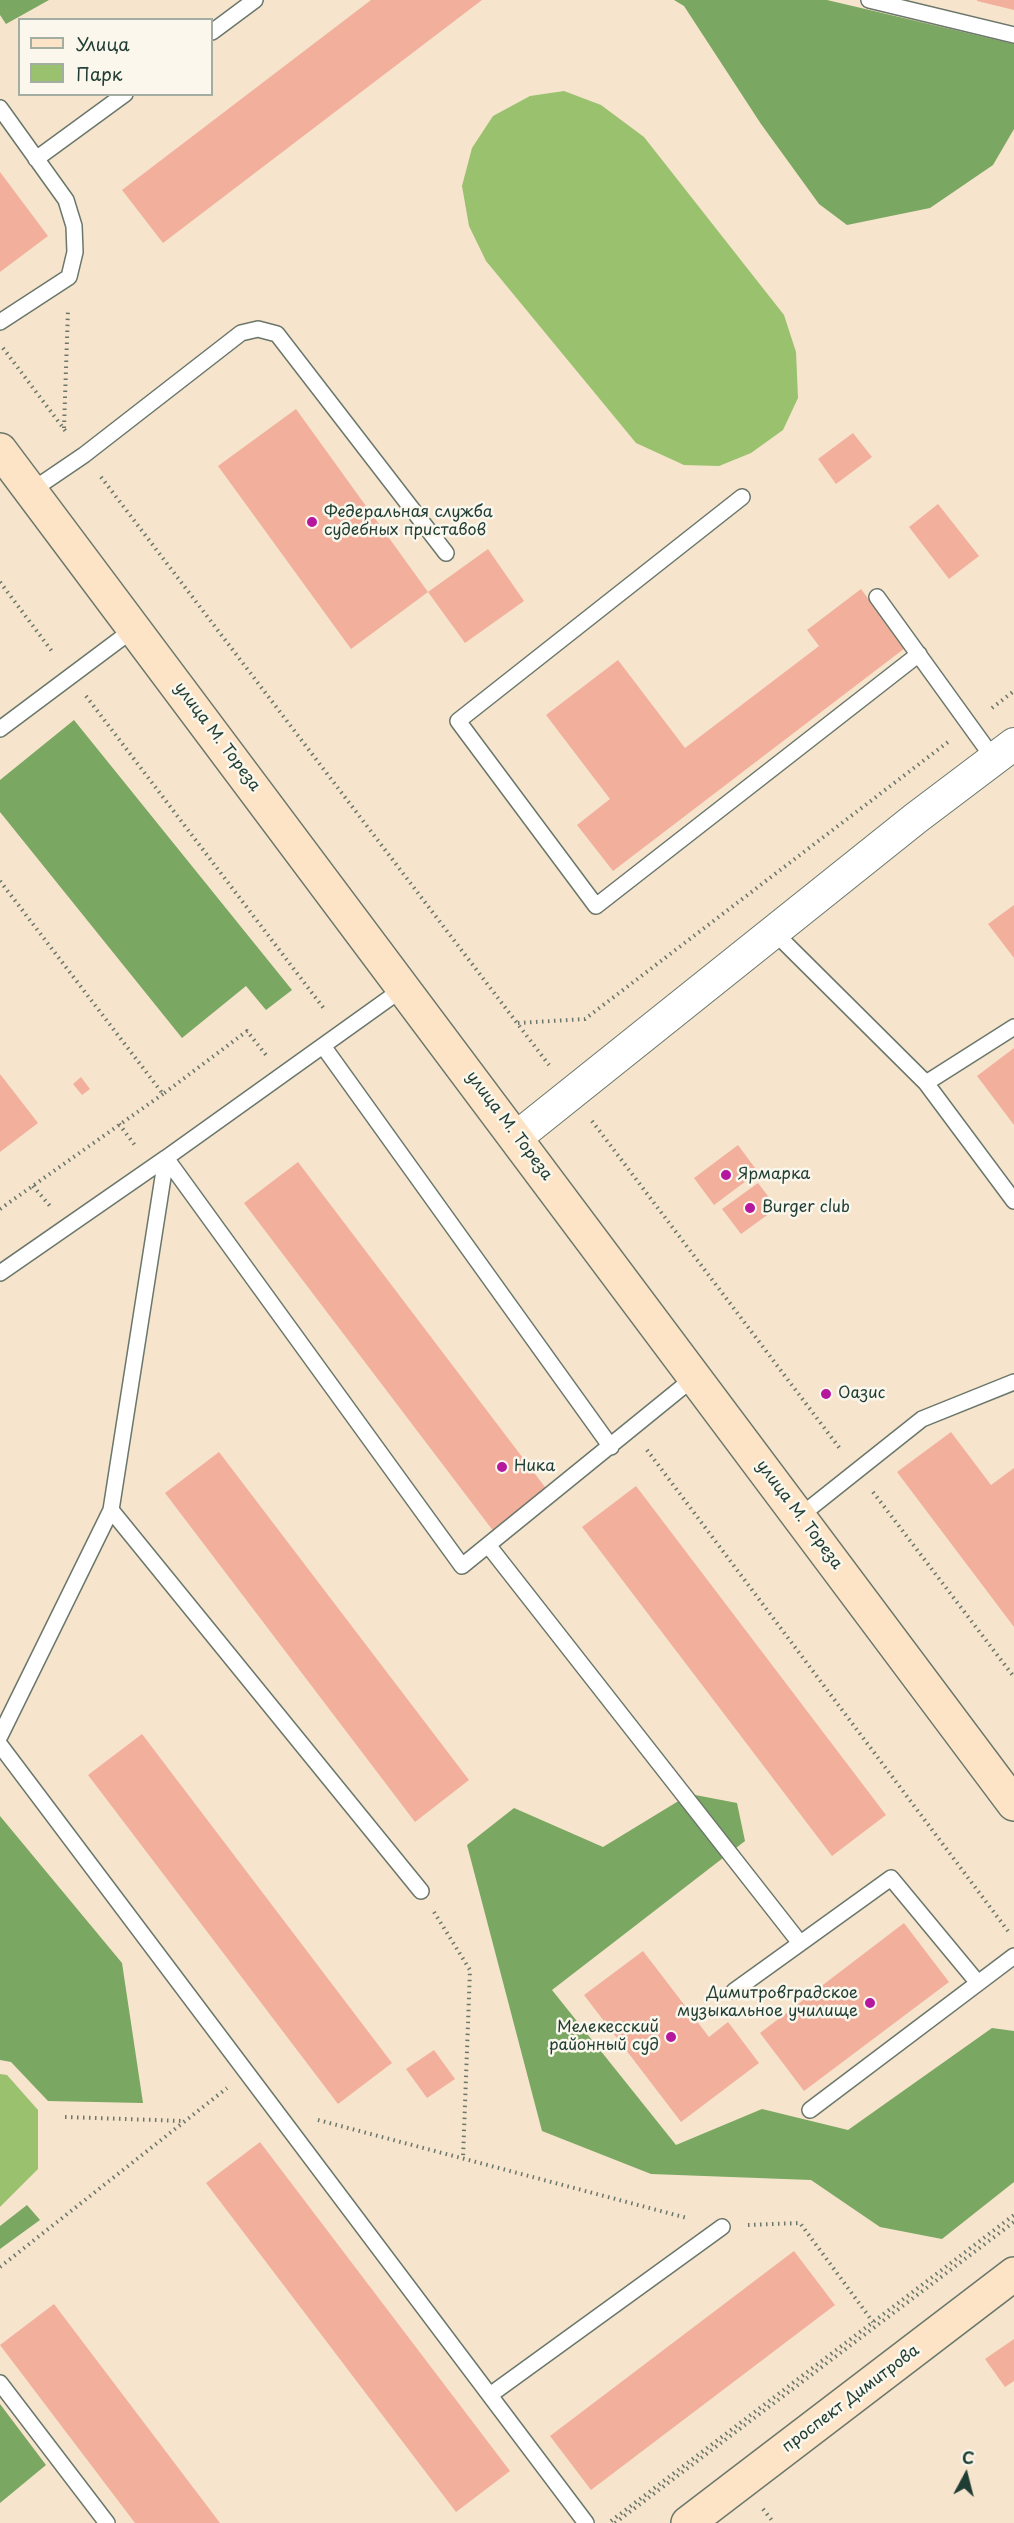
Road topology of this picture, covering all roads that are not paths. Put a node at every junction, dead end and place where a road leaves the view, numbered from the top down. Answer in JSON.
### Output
{"nodes":[{"id":1,"x":255,"y":0,"type":"edge"},
{"id":2,"x":869,"y":0,"type":"edge"},
{"id":3,"x":213,"y":31,"type":"edge"},
{"id":4,"x":1014,"y":35,"type":"edge"},
{"id":5,"x":122,"y":96,"type":"edge"},
{"id":6,"x":0,"y":108,"type":"edge"},
{"id":7,"x":36,"y":159,"type":"junction"},
{"id":8,"x":0,"y":322,"type":"edge"},
{"id":9,"x":0,"y":450,"type":"edge"},
{"id":10,"x":32,"y":491,"type":"junction"},
{"id":11,"x":742,"y":497,"type":"dead end"},
{"id":12,"x":446,"y":553,"type":"dead end"},
{"id":13,"x":878,"y":597,"type":"dead end"},
{"id":14,"x":135,"y":628,"type":"junction"},
{"id":15,"x":919,"y":654,"type":"junction"},
{"id":16,"x":0,"y":729,"type":"edge"},
{"id":17,"x":1004,"y":752,"type":"edge"},
{"id":18,"x":774,"y":932,"type":"junction"},
{"id":19,"x":405,"y":987,"type":"junction"},
{"id":20,"x":1014,"y":1027,"type":"edge"},
{"id":21,"x":323,"y":1046,"type":"junction"},
{"id":22,"x":926,"y":1083,"type":"junction"},
{"id":23,"x":517,"y":1137,"type":"junction"},
{"id":24,"x":166,"y":1158,"type":"junction"},
{"id":25,"x":1014,"y":1201,"type":"edge"},
{"id":26,"x":0,"y":1273,"type":"edge"},
{"id":27,"x":696,"y":1377,"type":"junction"},
{"id":28,"x":1014,"y":1382,"type":"edge"},
{"id":29,"x":611,"y":1447,"type":"junction"},
{"id":30,"x":111,"y":1510,"type":"junction"},
{"id":31,"x":800,"y":1516,"type":"junction"},
{"id":32,"x":488,"y":1545,"type":"junction"},
{"id":33,"x":0,"y":1736,"type":"edge"},
{"id":34,"x":0,"y":1744,"type":"edge"},
{"id":35,"x":1014,"y":1804,"type":"edge"},
{"id":36,"x":421,"y":1892,"type":"road end"},
{"id":37,"x":800,"y":1943,"type":"junction"},
{"id":38,"x":1014,"y":1956,"type":"edge"},
{"id":39,"x":978,"y":1983,"type":"junction"},
{"id":40,"x":734,"y":1991,"type":"dead end"},
{"id":41,"x":810,"y":2110,"type":"dead end"},
{"id":42,"x":722,"y":2227,"type":"road end"},
{"id":43,"x":1014,"y":2274,"type":"edge"},
{"id":44,"x":0,"y":2383,"type":"edge"},
{"id":45,"x":490,"y":2395,"type":"junction"},
{"id":46,"x":107,"y":2523,"type":"edge"},
{"id":47,"x":586,"y":2523,"type":"edge"},
{"id":48,"x":688,"y":2523,"type":"edge"}],
"edges":[{"from":1,"to":3,"type":"lane"},
{"from":2,"to":4,"type":"lane"},
{"from":5,"to":7,"type":"lane"},
{"from":6,"to":7,"type":"lane"},
{"from":7,"to":8,"type":"lane"},
{"from":9,"to":10,"type":"street","name":"улица М. Тореза"},
{"from":10,"to":12,"type":"lane"},
{"from":10,"to":14,"type":"street","name":"улица М. Тореза"},
{"from":11,"to":15,"type":"lane"},
{"from":13,"to":15,"type":"lane"},
{"from":14,"to":16,"type":"lane"},
{"from":14,"to":19,"type":"street","name":"улица М. Тореза"},
{"from":15,"to":17,"type":"lane"},
{"from":17,"to":18,"type":"street"},
{"from":18,"to":22,"type":"lane"},
{"from":18,"to":23,"type":"street"},
{"from":19,"to":21,"type":"lane"},
{"from":19,"to":23,"type":"street","name":"улица М. Тореза"},
{"from":20,"to":22,"type":"lane"},
{"from":21,"to":24,"type":"lane"},
{"from":21,"to":29,"type":"lane"},
{"from":22,"to":25,"type":"lane"},
{"from":23,"to":27,"type":"street","name":"улица М. Тореза"},
{"from":24,"to":26,"type":"lane"},
{"from":24,"to":30,"type":"lane"},
{"from":24,"to":32,"type":"lane"},
{"from":27,"to":29,"type":"lane"},
{"from":27,"to":31,"type":"street","name":"улица М. Тореза"},
{"from":28,"to":31,"type":"lane"},
{"from":29,"to":32,"type":"lane"},
{"from":30,"to":33,"type":"lane"},
{"from":30,"to":36,"type":"lane"},
{"from":31,"to":35,"type":"street","name":"улица М. Тореза"},
{"from":32,"to":37,"type":"lane"},
{"from":34,"to":45,"type":"lane"},
{"from":37,"to":39,"type":"lane"},
{"from":37,"to":40,"type":"lane"},
{"from":38,"to":39,"type":"lane"},
{"from":39,"to":41,"type":"lane"},
{"from":42,"to":45,"type":"lane"},
{"from":43,"to":48,"type":"street","name":"проспект Димитрова"},
{"from":44,"to":46,"type":"lane"},
{"from":45,"to":47,"type":"lane"}]}
